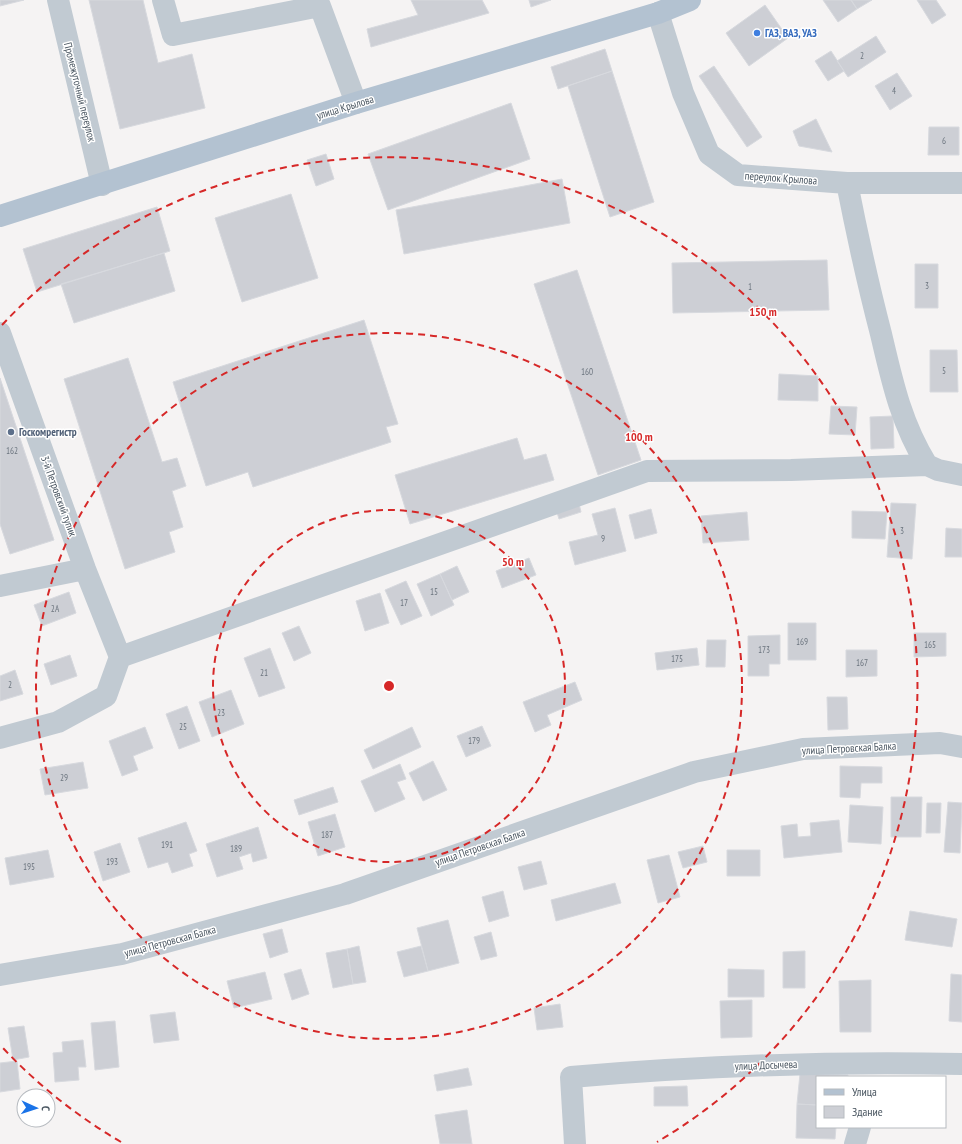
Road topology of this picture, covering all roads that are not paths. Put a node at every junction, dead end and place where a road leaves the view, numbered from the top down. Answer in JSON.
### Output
{"nodes":[{"id":1,"x":58,"y":0,"type":"edge"},
{"id":2,"x":164,"y":0,"type":"edge"},
{"id":3,"x":690,"y":0,"type":"edge"},
{"id":4,"x":321,"y":3,"type":"edge"},
{"id":5,"x":658,"y":13,"type":"junction"},
{"id":6,"x":356,"y":103,"type":"junction"},
{"id":7,"x":847,"y":183,"type":"junction"},
{"id":8,"x":962,"y":183,"type":"edge"},
{"id":9,"x":102,"y":184,"type":"junction"},
{"id":10,"x":0,"y":216,"type":"edge"},
{"id":11,"x":0,"y":334,"type":"edge"},
{"id":12,"x":927,"y":464,"type":"junction"},
{"id":13,"x":962,"y":475,"type":"edge"},
{"id":14,"x":85,"y":569,"type":"junction"},
{"id":15,"x":0,"y":586,"type":"edge"},
{"id":16,"x":120,"y":657,"type":"junction"},
{"id":17,"x":0,"y":738,"type":"edge"},
{"id":18,"x":962,"y":747,"type":"edge"},
{"id":19,"x":0,"y":974,"type":"edge"},
{"id":20,"x":962,"y":1064,"type":"edge"},
{"id":21,"x":888,"y":1070,"type":"edge"},
{"id":22,"x":860,"y":1128,"type":"edge"},
{"id":23,"x":575,"y":1144,"type":"edge"},
{"id":24,"x":855,"y":1144,"type":"edge"}],
"edges":[{"from":1,"to":9,"type":"street","name":"Промежуточный переулок"},
{"from":2,"to":4,"type":"street"},
{"from":3,"to":5,"type":"main road","name":"улица Крылова"},
{"from":4,"to":6,"type":"street"},
{"from":5,"to":6,"type":"main road","name":"улица Крылова"},
{"from":5,"to":7,"type":"street","name":"переулок Крылова"},
{"from":6,"to":9,"type":"main road","name":"улица Крылова"},
{"from":7,"to":8,"type":"street","name":"переулок Крылова"},
{"from":7,"to":12,"type":"street"},
{"from":9,"to":10,"type":"main road","name":"улица Крылова"},
{"from":11,"to":14,"type":"street","name":"3-й Петровский тупик"},
{"from":12,"to":13,"type":"street"},
{"from":12,"to":16,"type":"street"},
{"from":14,"to":15,"type":"street"},
{"from":14,"to":16,"type":"street","name":"3-й Петровский тупик"},
{"from":16,"to":17,"type":"street"},
{"from":18,"to":19,"type":"street","name":"улица Петровская Балка"},
{"from":20,"to":21,"type":"street","name":"улица Досычева"},
{"from":21,"to":23,"type":"street","name":"улица Досычева"},
{"from":22,"to":24,"type":"street"}]}
